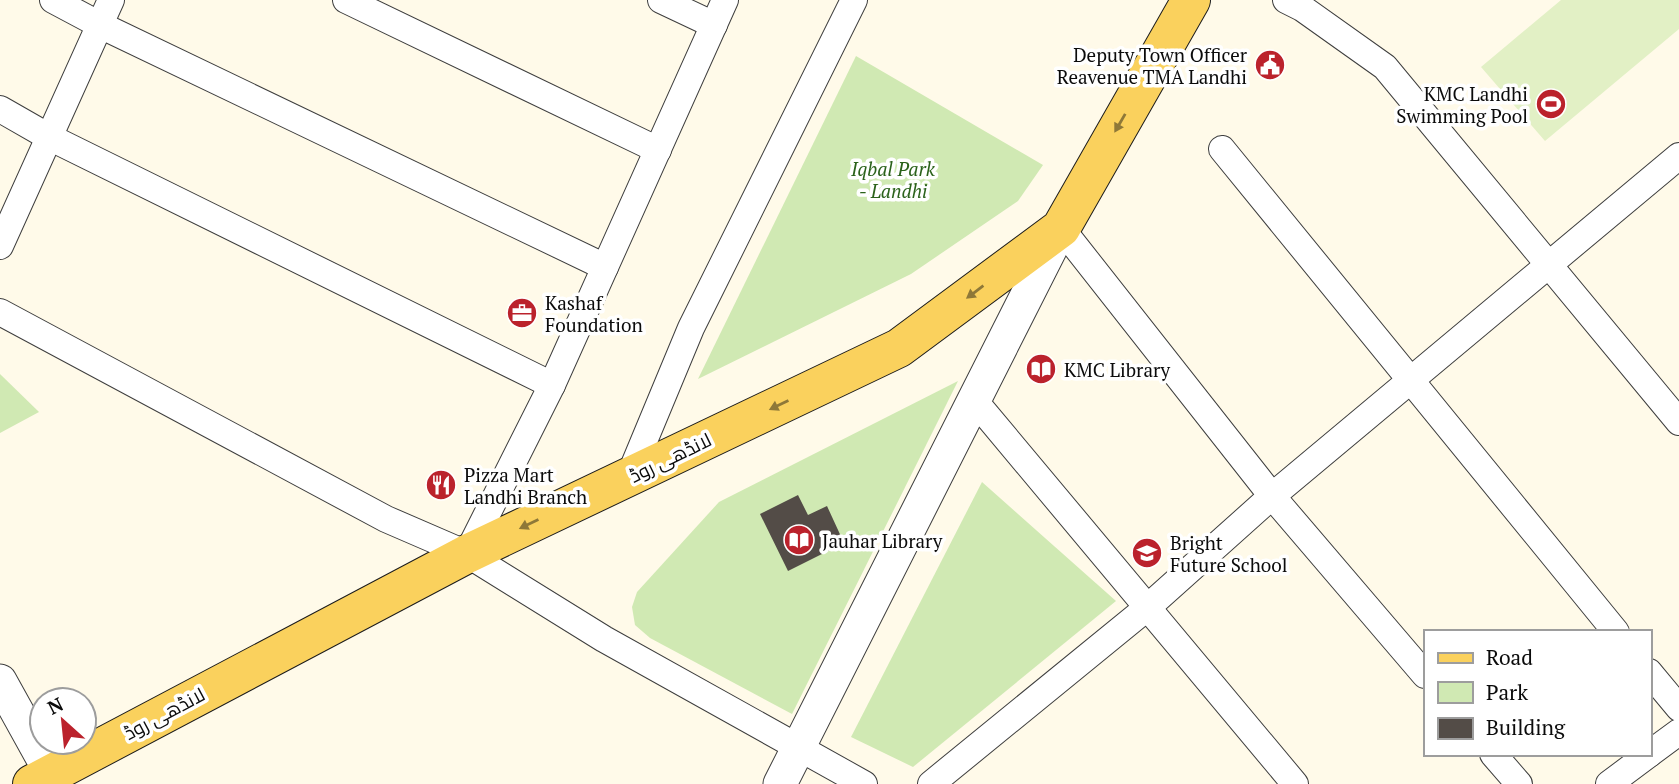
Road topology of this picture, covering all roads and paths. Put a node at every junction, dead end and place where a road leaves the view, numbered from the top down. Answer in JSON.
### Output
{"nodes":[{"id":1,"x":53,"y":0,"type":"edge"},
{"id":2,"x":111,"y":0,"type":"edge"},
{"id":3,"x":346,"y":0,"type":"edge"},
{"id":4,"x":661,"y":0,"type":"edge"},
{"id":5,"x":725,"y":0,"type":"edge"},
{"id":6,"x":854,"y":0,"type":"edge"},
{"id":7,"x":1191,"y":0,"type":"edge"},
{"id":8,"x":1286,"y":0,"type":"edge"},
{"id":9,"x":714,"y":24,"type":"junction"},
{"id":10,"x":100,"y":25,"type":"junction"},
{"id":11,"x":0,"y":109,"type":"edge"},
{"id":12,"x":49,"y":137,"type":"junction"},
{"id":13,"x":1222,"y":149,"type":"dead end"},
{"id":14,"x":657,"y":150,"type":"junction"},
{"id":15,"x":1679,"y":156,"type":"edge"},
{"id":16,"x":1061,"y":228,"type":"junction"},
{"id":17,"x":0,"y":246,"type":"edge"},
{"id":18,"x":1548,"y":266,"type":"junction"},
{"id":19,"x":605,"y":267,"type":"junction"},
{"id":20,"x":0,"y":312,"type":"edge"},
{"id":21,"x":1411,"y":380,"type":"junction"},
{"id":22,"x":552,"y":385,"type":"junction"},
{"id":23,"x":974,"y":400,"type":"junction"},
{"id":24,"x":1679,"y":422,"type":"edge"},
{"id":25,"x":629,"y":477,"type":"junction"},
{"id":26,"x":1272,"y":496,"type":"junction"},
{"id":27,"x":467,"y":554,"type":"junction"},
{"id":28,"x":1148,"y":607,"type":"junction"},
{"id":29,"x":1614,"y":630,"type":"edge"},
{"id":30,"x":1424,"y":674,"type":"edge"},
{"id":31,"x":1651,"y":674,"type":"edge"},
{"id":32,"x":0,"y":681,"type":"edge"},
{"id":33,"x":1679,"y":708,"type":"edge"},
{"id":34,"x":1679,"y":732,"type":"edge"},
{"id":35,"x":799,"y":747,"type":"junction"},
{"id":36,"x":1651,"y":753,"type":"edge"},
{"id":37,"x":1495,"y":756,"type":"edge"},
{"id":38,"x":1646,"y":756,"type":"edge"},
{"id":39,"x":41,"y":779,"type":"edge"},
{"id":40,"x":780,"y":784,"type":"edge"},
{"id":41,"x":864,"y":784,"type":"edge"},
{"id":42,"x":931,"y":784,"type":"edge"},
{"id":43,"x":1295,"y":784,"type":"edge"},
{"id":44,"x":1518,"y":784,"type":"edge"},
{"id":45,"x":1610,"y":784,"type":"edge"}],
"edges":[{"from":1,"to":10,"type":"street"},
{"from":2,"to":10,"type":"street"},
{"from":3,"to":14,"type":"street"},
{"from":4,"to":9,"type":"street"},
{"from":5,"to":9,"type":"street"},
{"from":6,"to":25,"type":"street"},
{"from":7,"to":16,"type":"main road","name":"لانڈھی روڈ","one_way":true},
{"from":8,"to":18,"type":"street"},
{"from":9,"to":14,"type":"street"},
{"from":10,"to":12,"type":"street"},
{"from":10,"to":19,"type":"street"},
{"from":11,"to":12,"type":"street"},
{"from":12,"to":17,"type":"street"},
{"from":12,"to":22,"type":"street"},
{"from":13,"to":21,"type":"street"},
{"from":14,"to":19,"type":"street"},
{"from":15,"to":18,"type":"street"},
{"from":16,"to":23,"type":"street"},
{"from":16,"to":25,"type":"main road","name":"لانڈھی روڈ","one_way":true},
{"from":16,"to":26,"type":"street"},
{"from":18,"to":21,"type":"street"},
{"from":18,"to":24,"type":"street"},
{"from":19,"to":22,"type":"street"},
{"from":20,"to":27,"type":"street"},
{"from":21,"to":26,"type":"street"},
{"from":21,"to":29,"type":"street"},
{"from":22,"to":27,"type":"street"},
{"from":23,"to":28,"type":"street"},
{"from":23,"to":35,"type":"street"},
{"from":25,"to":27,"type":"main road","name":"لانڈھی روڈ","one_way":true},
{"from":26,"to":28,"type":"street"},
{"from":26,"to":30,"type":"street"},
{"from":27,"to":35,"type":"street"},
{"from":27,"to":39,"type":"main road","name":"لانڈھی روڈ"},
{"from":28,"to":42,"type":"street"},
{"from":28,"to":43,"type":"street"},
{"from":31,"to":33,"type":"street"},
{"from":32,"to":39,"type":"street"},
{"from":34,"to":36,"type":"street"},
{"from":35,"to":40,"type":"street"},
{"from":35,"to":41,"type":"street"},
{"from":37,"to":44,"type":"street"},
{"from":38,"to":45,"type":"street"}]}
